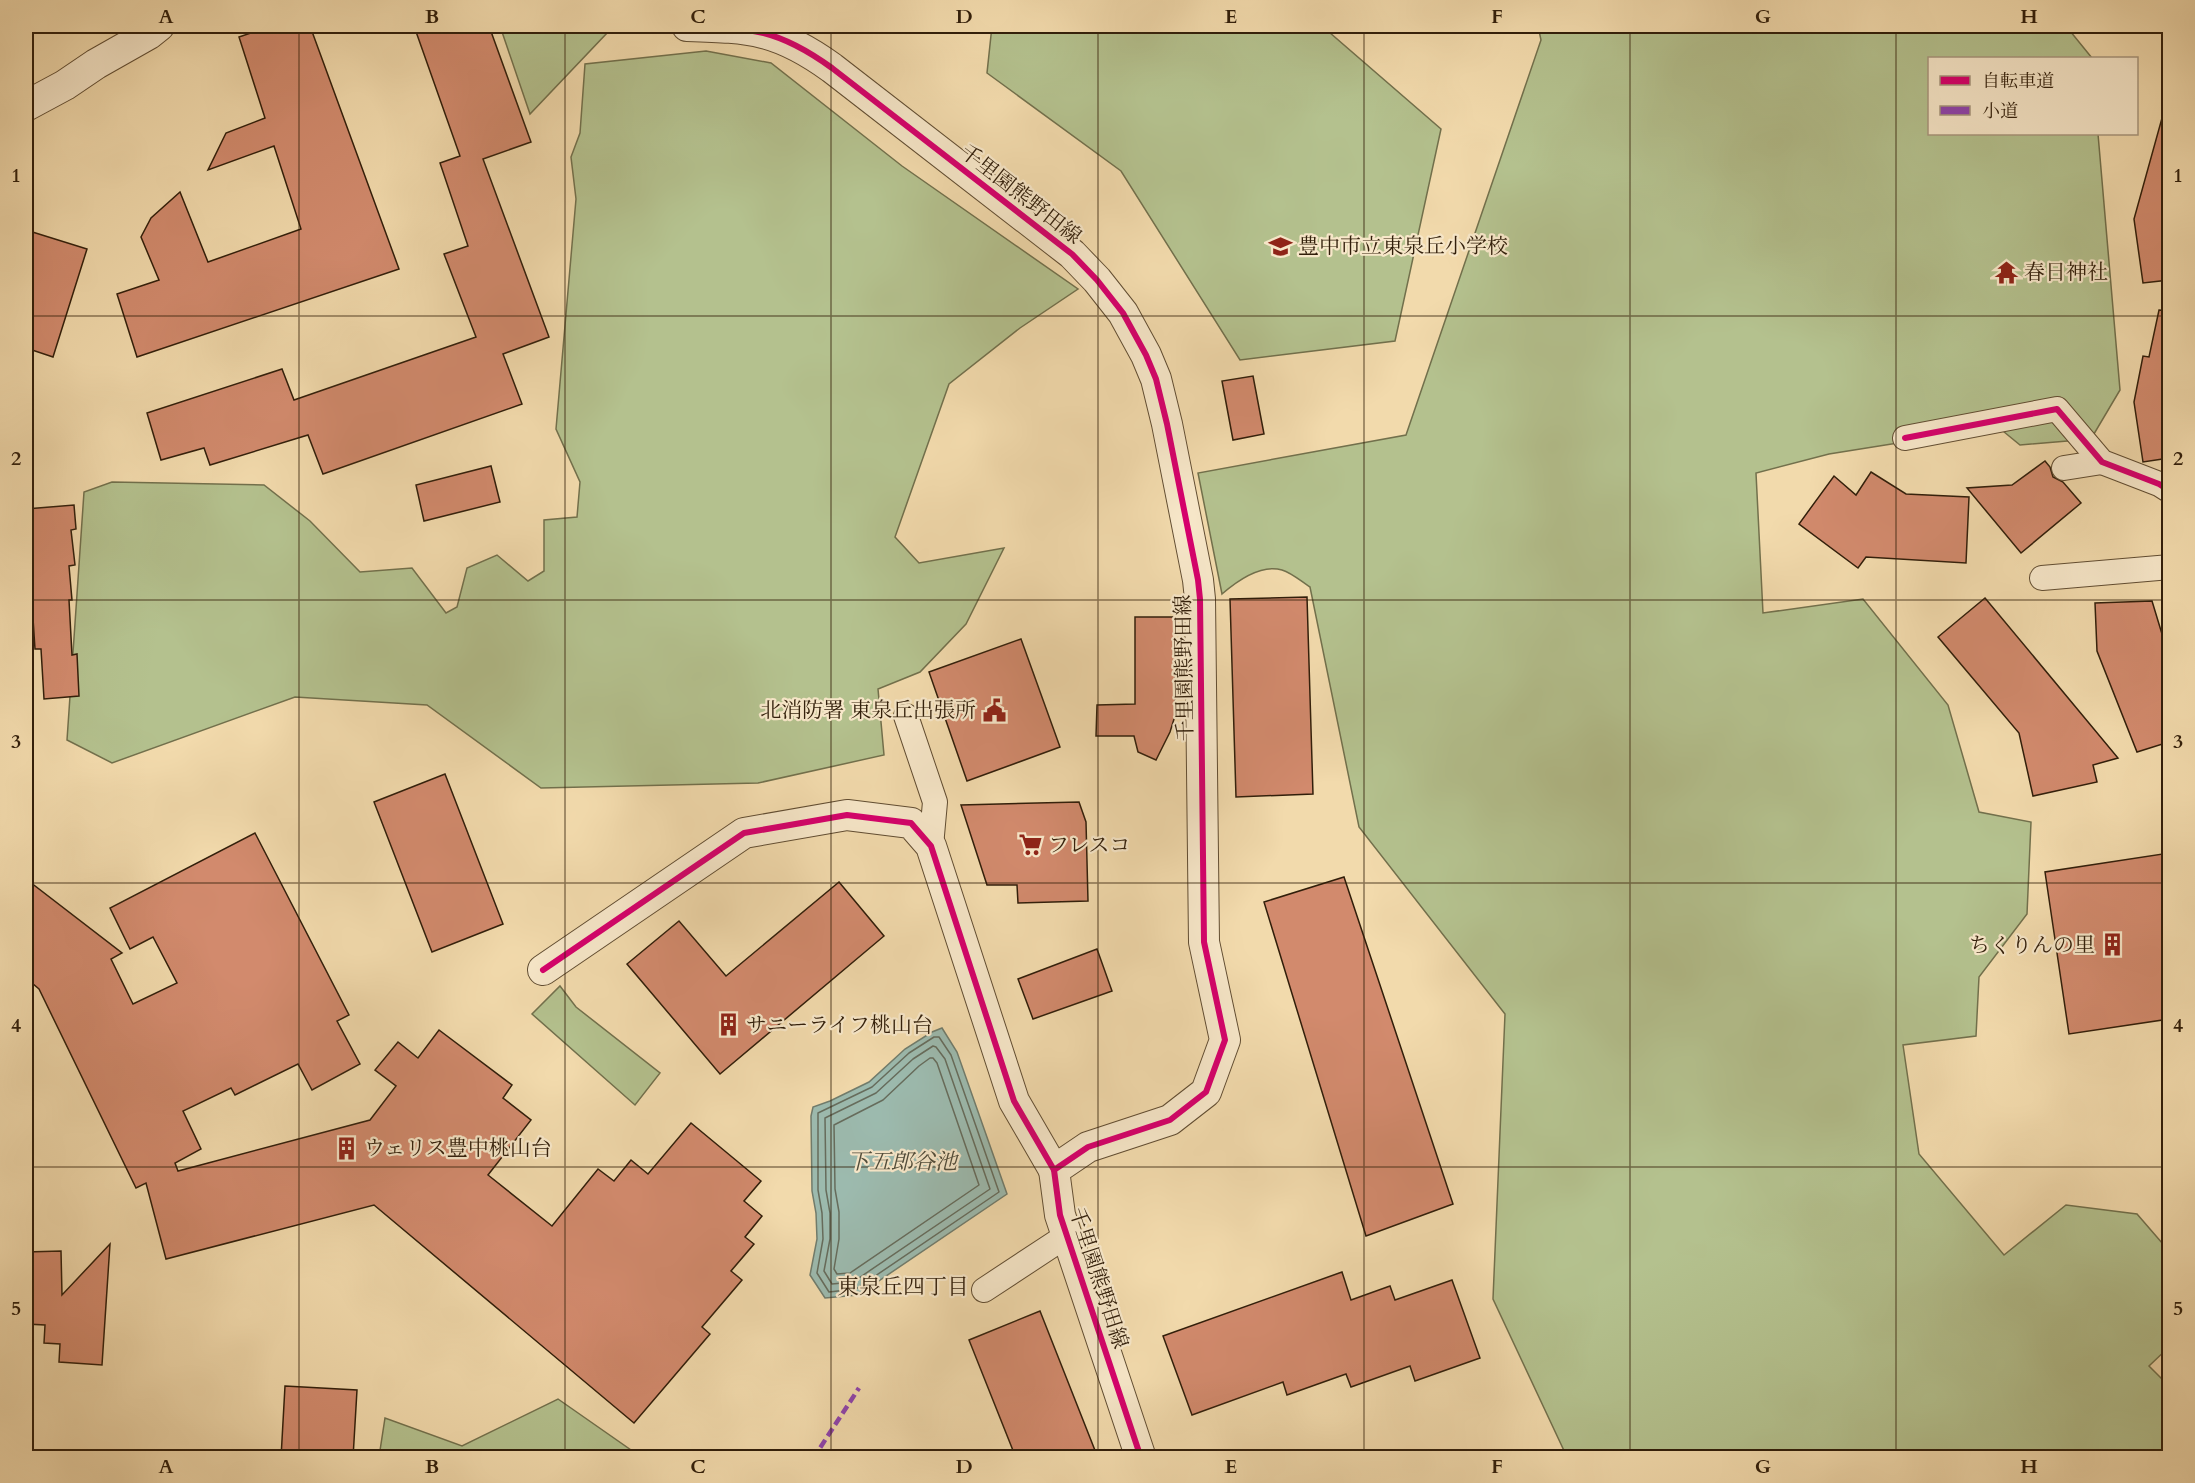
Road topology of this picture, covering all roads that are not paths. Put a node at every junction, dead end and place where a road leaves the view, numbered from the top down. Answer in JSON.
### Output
{"nodes":[{"id":1,"x":159,"y":26,"type":"edge"},
{"id":2,"x":687,"y":26,"type":"edge"},
{"id":3,"x":26,"y":106,"type":"edge"},
{"id":4,"x":1905,"y":438,"type":"dead end"},
{"id":5,"x":2102,"y":462,"type":"junction"},
{"id":6,"x":2064,"y":468,"type":"dead end"},
{"id":7,"x":2169,"y":491,"type":"edge"},
{"id":8,"x":2169,"y":567,"type":"edge"},
{"id":9,"x":2042,"y":578,"type":"dead end"},
{"id":10,"x":906,"y":716,"type":"dead end"},
{"id":11,"x":932,"y":846,"type":"junction"},
{"id":12,"x":543,"y":970,"type":"dead end"},
{"id":13,"x":1054,"y":1170,"type":"junction"},
{"id":14,"x":1066,"y":1236,"type":"junction"},
{"id":15,"x":984,"y":1290,"type":"dead end"},
{"id":16,"x":1141,"y":1458,"type":"edge"}],
"edges":[{"from":1,"to":3,"type":"street"},
{"from":2,"to":13,"type":"street","name":"千里園熊野田線"},
{"from":4,"to":5,"type":"street"},
{"from":5,"to":6,"type":"street"},
{"from":5,"to":7,"type":"street"},
{"from":8,"to":9,"type":"street"},
{"from":10,"to":11,"type":"street"},
{"from":11,"to":12,"type":"street"},
{"from":11,"to":13,"type":"street"},
{"from":13,"to":14,"type":"street","name":"千里園熊野田線"},
{"from":14,"to":15,"type":"street"},
{"from":14,"to":16,"type":"street","name":"千里園熊野田線"}]}
